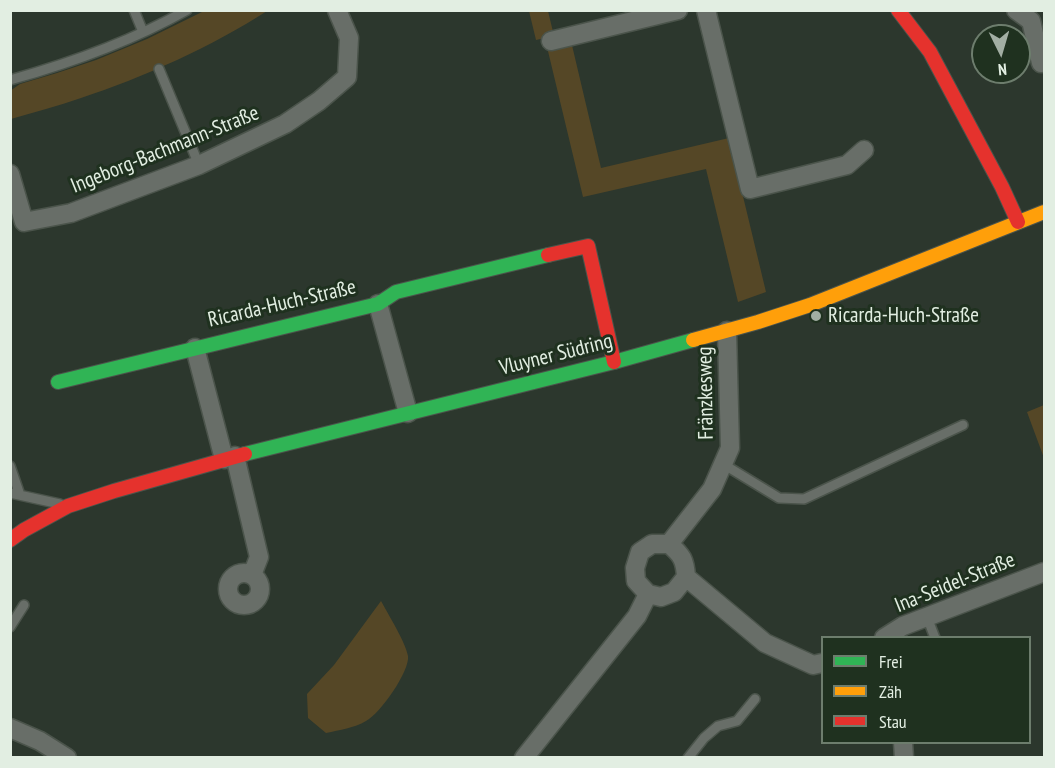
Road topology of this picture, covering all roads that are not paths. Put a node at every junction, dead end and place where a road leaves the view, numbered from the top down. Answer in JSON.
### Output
{"nodes":[{"id":1,"x":134,"y":10,"type":"edge"},
{"id":2,"x":187,"y":10,"type":"edge"},
{"id":3,"x":337,"y":10,"type":"edge"},
{"id":4,"x":678,"y":10,"type":"edge"},
{"id":5,"x":706,"y":10,"type":"edge"},
{"id":6,"x":898,"y":10,"type":"edge"},
{"id":7,"x":1016,"y":10,"type":"edge"},
{"id":8,"x":143,"y":32,"type":"junction"},
{"id":9,"x":551,"y":41,"type":"dead end"},
{"id":10,"x":1041,"y":63,"type":"dead end"},
{"id":11,"x":159,"y":69,"type":"dead end"},
{"id":12,"x":10,"y":80,"type":"edge"},
{"id":13,"x":864,"y":150,"type":"dead end"},
{"id":14,"x":199,"y":165,"type":"junction"},
{"id":15,"x":10,"y":174,"type":"edge"},
{"id":16,"x":1044,"y":212,"type":"edge"},
{"id":17,"x":1018,"y":222,"type":"junction"},
{"id":18,"x":378,"y":304,"type":"junction"},
{"id":19,"x":727,"y":331,"type":"junction"},
{"id":20,"x":195,"y":348,"type":"junction"},
{"id":21,"x":614,"y":362,"type":"junction"},
{"id":22,"x":58,"y":382,"type":"dead end"},
{"id":23,"x":408,"y":413,"type":"junction"},
{"id":24,"x":963,"y":425,"type":"dead end"},
{"id":25,"x":230,"y":458,"type":"junction"},
{"id":26,"x":723,"y":464,"type":"junction"},
{"id":27,"x":10,"y":465,"type":"edge"},
{"id":28,"x":15,"y":494,"type":"edge"},
{"id":29,"x":68,"y":506,"type":"junction"},
{"id":30,"x":10,"y":540,"type":"edge"},
{"id":31,"x":669,"y":544,"type":"junction"},
{"id":32,"x":1044,"y":572,"type":"edge"},
{"id":33,"x":252,"y":575,"type":"dead end"},
{"id":34,"x":686,"y":577,"type":"junction"},
{"id":35,"x":648,"y":594,"type":"junction"},
{"id":36,"x":24,"y":605,"type":"dead end"},
{"id":37,"x":927,"y":617,"type":"junction"},
{"id":38,"x":10,"y":627,"type":"edge"},
{"id":39,"x":887,"y":636,"type":"edge"},
{"id":40,"x":934,"y":636,"type":"edge"},
{"id":41,"x":821,"y":663,"type":"edge"},
{"id":42,"x":755,"y":699,"type":"dead end"},
{"id":43,"x":10,"y":728,"type":"edge"},
{"id":44,"x":67,"y":758,"type":"edge"},
{"id":45,"x":524,"y":758,"type":"edge"},
{"id":46,"x":688,"y":758,"type":"edge"}],
"edges":[{"from":1,"to":8,"type":"lane"},
{"from":2,"to":8,"type":"lane"},
{"from":3,"to":14,"type":"street","name":"Ingeborg-Bachmann-Straße"},
{"from":4,"to":9,"type":"street"},
{"from":5,"to":13,"type":"street"},
{"from":6,"to":17,"type":"street"},
{"from":7,"to":10,"type":"street"},
{"from":8,"to":12,"type":"lane"},
{"from":11,"to":14,"type":"lane"},
{"from":14,"to":15,"type":"street","name":"Ingeborg-Bachmann-Straße"},
{"from":16,"to":17,"type":"street","name":"Vluyner Südring"},
{"from":17,"to":19,"type":"street","name":"Vluyner Südring"},
{"from":18,"to":20,"type":"street","name":"Ricarda-Huch-Straße"},
{"from":18,"to":21,"type":"street","name":"Ricarda-Huch-Straße"},
{"from":18,"to":23,"type":"street","name":"Ricarda-Huch-Straße"},
{"from":19,"to":21,"type":"street","name":"Vluyner Südring"},
{"from":19,"to":26,"type":"street","name":"Fränzkesweg"},
{"from":20,"to":22,"type":"street","name":"Ricarda-Huch-Straße"},
{"from":20,"to":25,"type":"street","name":"Ricarda-Huch-Straße"},
{"from":21,"to":23,"type":"street","name":"Vluyner Südring"},
{"from":23,"to":25,"type":"street","name":"Vluyner Südring"},
{"from":24,"to":26,"type":"lane"},
{"from":25,"to":29,"type":"street","name":"Vluyner Südring"},
{"from":25,"to":33,"type":"street","name":"Ricarda-Huch-Straße"},
{"from":26,"to":31,"type":"street","name":"Fränzkesweg"},
{"from":27,"to":28,"type":"lane"},
{"from":28,"to":29,"type":"lane"},
{"from":29,"to":30,"type":"street","name":"Vluyner Südring"},
{"from":31,"to":34,"type":"street"},
{"from":31,"to":35,"type":"street"},
{"from":32,"to":37,"type":"street","name":"Ina-Seidel-Straße"},
{"from":34,"to":35,"type":"street"},
{"from":34,"to":41,"type":"street"},
{"from":35,"to":45,"type":"street"},
{"from":36,"to":38,"type":"lane"},
{"from":37,"to":39,"type":"street","name":"Ina-Seidel-Straße"},
{"from":37,"to":40,"type":"lane"},
{"from":42,"to":46,"type":"lane"},
{"from":43,"to":44,"type":"street"}]}
